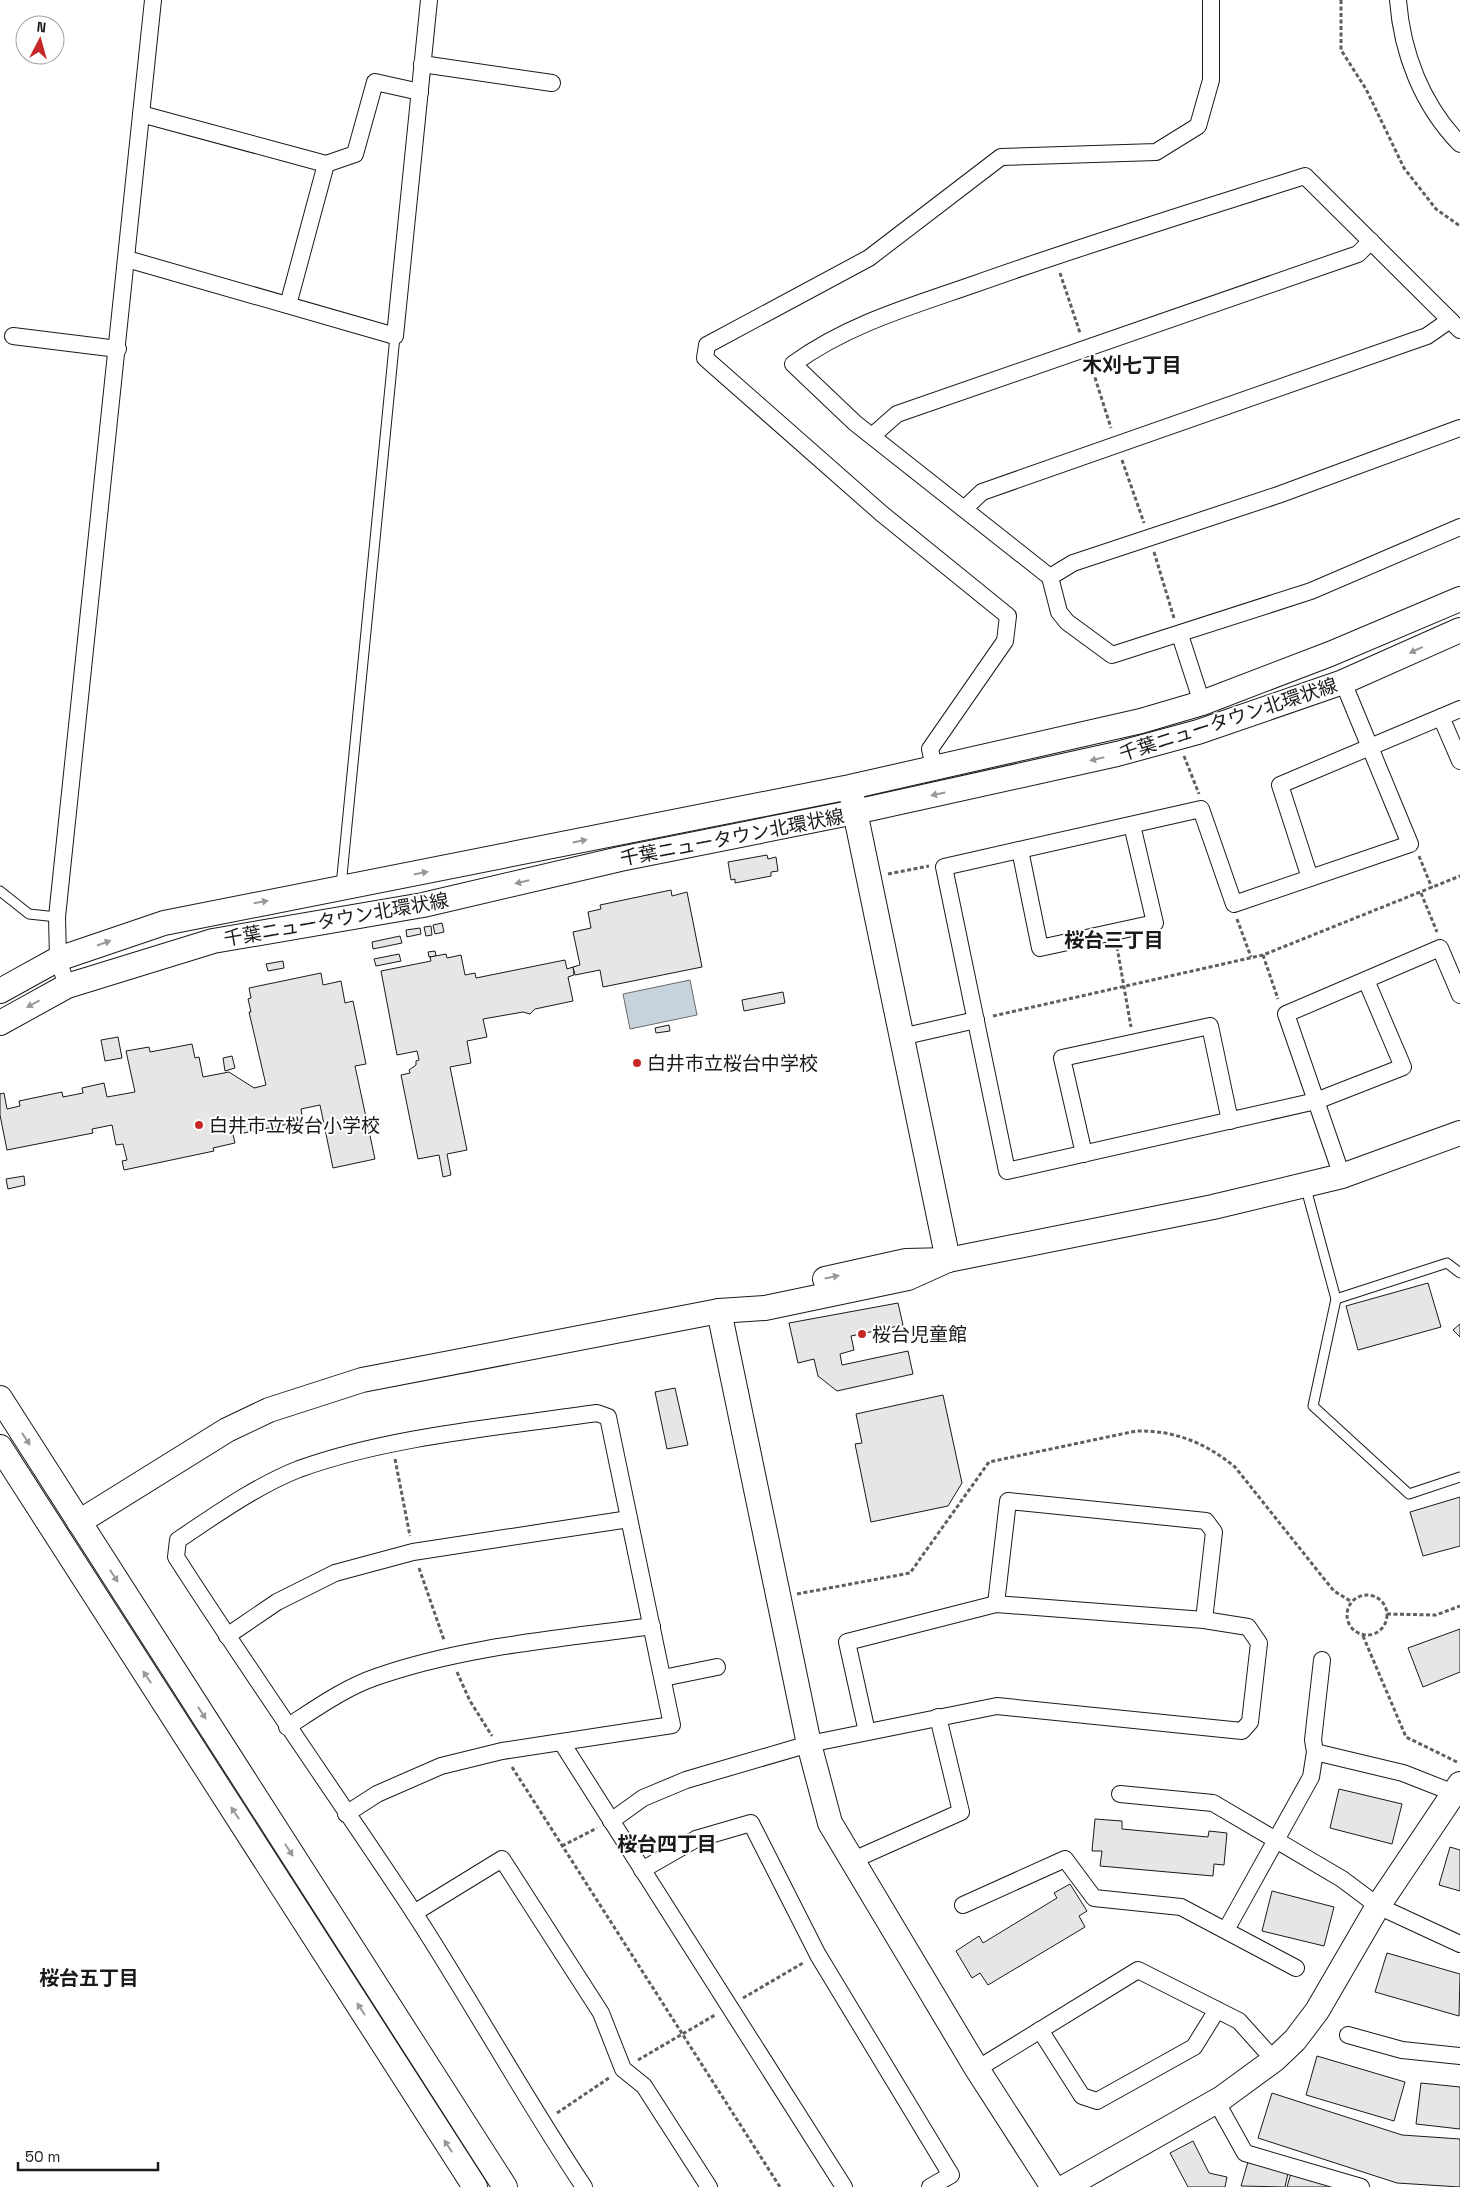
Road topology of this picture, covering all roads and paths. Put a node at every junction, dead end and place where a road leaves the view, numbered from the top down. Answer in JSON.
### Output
{"nodes":[{"id":1,"x":153,"y":0,"type":"edge"},
{"id":2,"x":429,"y":0,"type":"edge"},
{"id":3,"x":1210,"y":0,"type":"edge"},
{"id":4,"x":1341,"y":0,"type":"edge"},
{"id":5,"x":1398,"y":0,"type":"edge"},
{"id":6,"x":422,"y":64,"type":"junction"},
{"id":7,"x":552,"y":83,"type":"dead end"},
{"id":8,"x":420,"y":92,"type":"junction"},
{"id":9,"x":141,"y":114,"type":"junction"},
{"id":10,"x":1460,"y":144,"type":"edge"},
{"id":11,"x":326,"y":164,"type":"junction"},
{"id":12,"x":1460,"y":226,"type":"edge"},
{"id":13,"x":1371,"y":241,"type":"junction"},
{"id":14,"x":126,"y":259,"type":"junction"},
{"id":15,"x":288,"y":305,"type":"junction"},
{"id":16,"x":1455,"y":325,"type":"edge"},
{"id":17,"x":13,"y":336,"type":"dead end"},
{"id":18,"x":395,"y":336,"type":"junction"},
{"id":19,"x":118,"y":349,"type":"junction"},
{"id":20,"x":1460,"y":428,"type":"edge"},
{"id":21,"x":872,"y":436,"type":"junction"},
{"id":22,"x":964,"y":509,"type":"junction"},
{"id":23,"x":1460,"y":527,"type":"edge"},
{"id":24,"x":1050,"y":576,"type":"junction"},
{"id":25,"x":1460,"y":599,"type":"edge"},
{"id":26,"x":1460,"y":630,"type":"edge"},
{"id":27,"x":1180,"y":635,"type":"junction"},
{"id":28,"x":1343,"y":682,"type":"junction"},
{"id":29,"x":1202,"y":703,"type":"junction"},
{"id":30,"x":1460,"y":709,"type":"edge"},
{"id":31,"x":1441,"y":717,"type":"junction"},
{"id":32,"x":1369,"y":747,"type":"junction"},
{"id":33,"x":1182,"y":752,"type":"dead end"},
{"id":34,"x":1460,"y":762,"type":"edge"},
{"id":35,"x":934,"y":767,"type":"junction"},
{"id":36,"x":850,"y":787,"type":"junction"},
{"id":37,"x":1201,"y":809,"type":"junction"},
{"id":38,"x":855,"y":812,"type":"junction"},
{"id":39,"x":1132,"y":825,"type":"junction"},
{"id":40,"x":1410,"y":844,"type":"junction"},
{"id":41,"x":1020,"y":850,"type":"junction"},
{"id":42,"x":944,"y":867,"type":"junction"},
{"id":43,"x":884,"y":875,"type":"dead end"},
{"id":44,"x":1460,"y":876,"type":"edge"},
{"id":45,"x":1310,"y":878,"type":"junction"},
{"id":46,"x":1432,"y":888,"type":"junction"},
{"id":47,"x":341,"y":889,"type":"junction"},
{"id":48,"x":0,"y":891,"type":"edge"},
{"id":49,"x":1421,"y":893,"type":"junction"},
{"id":50,"x":1234,"y":904,"type":"junction"},
{"id":51,"x":57,"y":917,"type":"junction"},
{"id":52,"x":1114,"y":932,"type":"junction"},
{"id":53,"x":1440,"y":948,"type":"junction"},
{"id":54,"x":1263,"y":954,"type":"junction"},
{"id":55,"x":1251,"y":957,"type":"junction"},
{"id":56,"x":58,"y":959,"type":"junction"},
{"id":57,"x":1366,"y":980,"type":"junction"},
{"id":58,"x":67,"y":986,"type":"junction"},
{"id":59,"x":1124,"y":986,"type":"junction"},
{"id":60,"x":0,"y":991,"type":"edge"},
{"id":61,"x":1460,"y":995,"type":"edge"},
{"id":62,"x":1286,"y":1014,"type":"junction"},
{"id":63,"x":976,"y":1020,"type":"junction"},
{"id":64,"x":0,"y":1023,"type":"edge"},
{"id":65,"x":901,"y":1037,"type":"junction"},
{"id":66,"x":1134,"y":1042,"type":"junction"},
{"id":67,"x":1316,"y":1101,"type":"junction"},
{"id":68,"x":1230,"y":1121,"type":"junction"},
{"id":69,"x":1460,"y":1133,"type":"edge"},
{"id":70,"x":1084,"y":1154,"type":"junction"},
{"id":71,"x":1342,"y":1176,"type":"junction"},
{"id":72,"x":1305,"y":1185,"type":"junction"},
{"id":73,"x":948,"y":1260,"type":"junction"},
{"id":74,"x":1460,"y":1273,"type":"edge"},
{"id":75,"x":1336,"y":1299,"type":"junction"},
{"id":76,"x":719,"y":1311,"type":"junction"},
{"id":77,"x":0,"y":1398,"type":"edge"},
{"id":78,"x":392,"y":1443,"type":"junction"},
{"id":79,"x":0,"y":1447,"type":"edge"},
{"id":80,"x":1460,"y":1477,"type":"edge"},
{"id":81,"x":629,"y":1519,"type":"junction"},
{"id":82,"x":79,"y":1522,"type":"junction"},
{"id":83,"x":413,"y":1552,"type":"junction"},
{"id":84,"x":996,"y":1604,"type":"junction"},
{"id":85,"x":1460,"y":1606,"type":"edge"},
{"id":86,"x":1387,"y":1614,"type":"junction"},
{"id":87,"x":1204,"y":1620,"type":"junction"},
{"id":88,"x":652,"y":1626,"type":"junction"},
{"id":89,"x":227,"y":1636,"type":"junction"},
{"id":90,"x":1363,"y":1636,"type":"junction"},
{"id":91,"x":450,"y":1656,"type":"junction"},
{"id":92,"x":1322,"y":1660,"type":"dead end"},
{"id":93,"x":717,"y":1667,"type":"dead end"},
{"id":94,"x":663,"y":1678,"type":"junction"},
{"id":95,"x":938,"y":1717,"type":"junction"},
{"id":96,"x":287,"y":1727,"type":"junction"},
{"id":97,"x":867,"y":1732,"type":"junction"},
{"id":98,"x":562,"y":1743,"type":"junction"},
{"id":99,"x":809,"y":1744,"type":"junction"},
{"id":100,"x":502,"y":1751,"type":"junction"},
{"id":101,"x":1315,"y":1752,"type":"junction"},
{"id":102,"x":1460,"y":1764,"type":"edge"},
{"id":103,"x":1120,"y":1794,"type":"dead end"},
{"id":104,"x":1454,"y":1799,"type":"edge"},
{"id":105,"x":346,"y":1814,"type":"junction"},
{"id":106,"x":611,"y":1821,"type":"junction"},
{"id":107,"x":1276,"y":1840,"type":"junction"},
{"id":108,"x":562,"y":1846,"type":"junction"},
{"id":109,"x":851,"y":1861,"type":"junction"},
{"id":110,"x":642,"y":1870,"type":"junction"},
{"id":111,"x":963,"y":1905,"type":"dead end"},
{"id":112,"x":1378,"y":1906,"type":"junction"},
{"id":113,"x":414,"y":1913,"type":"junction"},
{"id":114,"x":1226,"y":1930,"type":"junction"},
{"id":115,"x":1460,"y":1944,"type":"edge"},
{"id":116,"x":818,"y":1954,"type":"junction"},
{"id":117,"x":1296,"y":1968,"type":"dead end"},
{"id":118,"x":730,"y":2005,"type":"junction"},
{"id":119,"x":1218,"y":2010,"type":"junction"},
{"id":120,"x":1040,"y":2030,"type":"junction"},
{"id":121,"x":683,"y":2034,"type":"junction"},
{"id":122,"x":1348,"y":2035,"type":"dead end"},
{"id":123,"x":1460,"y":2056,"type":"edge"},
{"id":124,"x":1274,"y":2060,"type":"junction"},
{"id":125,"x":622,"y":2069,"type":"junction"},
{"id":126,"x":977,"y":2069,"type":"junction"},
{"id":127,"x":1216,"y":2101,"type":"junction"},
{"id":128,"x":542,"y":2124,"type":"junction"},
{"id":129,"x":475,"y":2187,"type":"edge"},
{"id":130,"x":505,"y":2187,"type":"edge"},
{"id":131,"x":584,"y":2187,"type":"edge"},
{"id":132,"x":709,"y":2187,"type":"edge"},
{"id":133,"x":780,"y":2187,"type":"edge"},
{"id":134,"x":844,"y":2187,"type":"edge"},
{"id":135,"x":930,"y":2187,"type":"edge"},
{"id":136,"x":1053,"y":2187,"type":"edge"},
{"id":137,"x":1065,"y":2187,"type":"edge"},
{"id":138,"x":1361,"y":2187,"type":"edge"}],
"edges":[{"from":1,"to":9,"type":"street"},
{"from":2,"to":6,"type":"street"},
{"from":3,"to":35,"type":"street"},
{"from":4,"to":12,"type":"path"},
{"from":5,"to":10,"type":"street"},
{"from":6,"to":7,"type":"street"},
{"from":6,"to":8,"type":"street"},
{"from":8,"to":11,"type":"street"},
{"from":8,"to":18,"type":"street"},
{"from":9,"to":11,"type":"street"},
{"from":9,"to":14,"type":"street"},
{"from":11,"to":15,"type":"street"},
{"from":13,"to":16,"type":"street"},
{"from":13,"to":21,"type":"street"},
{"from":13,"to":21,"type":"street"},
{"from":14,"to":15,"type":"street"},
{"from":14,"to":19,"type":"street"},
{"from":15,"to":18,"type":"street"},
{"from":16,"to":22,"type":"street"},
{"from":17,"to":19,"type":"street"},
{"from":18,"to":47,"type":"lane"},
{"from":19,"to":51,"type":"street"},
{"from":20,"to":24,"type":"street"},
{"from":21,"to":22,"type":"street"},
{"from":22,"to":24,"type":"street"},
{"from":23,"to":27,"type":"street"},
{"from":24,"to":27,"type":"street"},
{"from":25,"to":29,"type":"street","name":"千葉ニュータウン北環状線"},
{"from":26,"to":28,"type":"street","name":"千葉ニュータウン北環状線","one_way":true},
{"from":27,"to":29,"type":"street"},
{"from":28,"to":32,"type":"street"},
{"from":28,"to":38,"type":"street","name":"千葉ニュータウン北環状線","one_way":true},
{"from":29,"to":35,"type":"street","name":"千葉ニュータウン北環状線"},
{"from":30,"to":31,"type":"street"},
{"from":31,"to":32,"type":"street"},
{"from":31,"to":34,"type":"street"},
{"from":32,"to":40,"type":"street"},
{"from":32,"to":45,"type":"street"},
{"from":33,"to":37,"type":"path"},
{"from":35,"to":36,"type":"street","name":"千葉ニュータウン北環状線"},
{"from":36,"to":38,"type":"street"},
{"from":47,"to":36,"type":"street","name":"千葉ニュータウン北環状線","one_way":true},
{"from":37,"to":39,"type":"street"},
{"from":37,"to":50,"type":"street"},
{"from":38,"to":58,"type":"street","name":"千葉ニュータウン北環状線","one_way":true},
{"from":38,"to":65,"type":"street"},
{"from":39,"to":41,"type":"street"},
{"from":39,"to":52,"type":"street"},
{"from":40,"to":45,"type":"street"},
{"from":40,"to":46,"type":"path"},
{"from":41,"to":42,"type":"street"},
{"from":41,"to":52,"type":"street"},
{"from":42,"to":43,"type":"path"},
{"from":42,"to":63,"type":"street"},
{"from":44,"to":46,"type":"path"},
{"from":45,"to":50,"type":"street"},
{"from":46,"to":49,"type":"path"},
{"from":56,"to":47,"type":"street","name":"千葉ニュータウン北環状線","one_way":true},
{"from":48,"to":51,"type":"lane"},
{"from":49,"to":53,"type":"path"},
{"from":49,"to":54,"type":"path"},
{"from":50,"to":55,"type":"path"},
{"from":51,"to":56,"type":"street"},
{"from":52,"to":59,"type":"path"},
{"from":53,"to":57,"type":"street"},
{"from":53,"to":61,"type":"street"},
{"from":54,"to":55,"type":"path"},
{"from":54,"to":62,"type":"path"},
{"from":55,"to":59,"type":"path"},
{"from":56,"to":58,"type":"street"},
{"from":56,"to":60,"type":"street","name":"千葉ニュータウン北環状線"},
{"from":57,"to":62,"type":"street"},
{"from":57,"to":67,"type":"street"},
{"from":58,"to":64,"type":"street","name":"千葉ニュータウン北環状線","one_way":true},
{"from":59,"to":63,"type":"path"},
{"from":59,"to":66,"type":"path"},
{"from":62,"to":67,"type":"street"},
{"from":63,"to":65,"type":"street"},
{"from":63,"to":70,"type":"street"},
{"from":65,"to":73,"type":"street"},
{"from":66,"to":68,"type":"street"},
{"from":66,"to":70,"type":"street"},
{"from":67,"to":68,"type":"street"},
{"from":67,"to":71,"type":"street"},
{"from":68,"to":70,"type":"street"},
{"from":69,"to":71,"type":"street"},
{"from":71,"to":72,"type":"street"},
{"from":72,"to":73,"type":"street"},
{"from":72,"to":75,"type":"lane"},
{"from":73,"to":76,"type":"street"},
{"from":74,"to":75,"type":"lane"},
{"from":75,"to":80,"type":"lane"},
{"from":76,"to":82,"type":"street"},
{"from":76,"to":99,"type":"street"},
{"from":77,"to":82,"type":"street","one_way":true},
{"from":78,"to":81,"type":"street"},
{"from":78,"to":83,"type":"path"},
{"from":78,"to":89,"type":"street"},
{"from":129,"to":79,"type":"street","one_way":true},
{"from":81,"to":83,"type":"street"},
{"from":81,"to":88,"type":"street"},
{"from":82,"to":130,"type":"street","one_way":true},
{"from":83,"to":89,"type":"street"},
{"from":83,"to":91,"type":"path"},
{"from":84,"to":87,"type":"street"},
{"from":84,"to":87,"type":"street"},
{"from":84,"to":97,"type":"street"},
{"from":85,"to":86,"type":"path"},
{"from":86,"to":90,"type":"path"},
{"from":86,"to":90,"type":"path"},
{"from":87,"to":95,"type":"street"},
{"from":88,"to":91,"type":"street"},
{"from":88,"to":94,"type":"street"},
{"from":89,"to":96,"type":"street"},
{"from":90,"to":102,"type":"path"},
{"from":91,"to":96,"type":"street"},
{"from":91,"to":100,"type":"path"},
{"from":92,"to":101,"type":"street"},
{"from":93,"to":94,"type":"street"},
{"from":94,"to":98,"type":"street"},
{"from":95,"to":97,"type":"street"},
{"from":95,"to":109,"type":"street"},
{"from":96,"to":105,"type":"street"},
{"from":97,"to":99,"type":"street"},
{"from":98,"to":100,"type":"street"},
{"from":98,"to":106,"type":"street"},
{"from":99,"to":106,"type":"street"},
{"from":99,"to":109,"type":"street"},
{"from":100,"to":105,"type":"street"},
{"from":100,"to":108,"type":"path"},
{"from":101,"to":104,"type":"street"},
{"from":101,"to":107,"type":"street"},
{"from":103,"to":107,"type":"street"},
{"from":104,"to":112,"type":"street"},
{"from":105,"to":113,"type":"street"},
{"from":106,"to":108,"type":"path"},
{"from":106,"to":110,"type":"street"},
{"from":107,"to":112,"type":"street"},
{"from":107,"to":114,"type":"street"},
{"from":108,"to":121,"type":"path"},
{"from":109,"to":126,"type":"street"},
{"from":110,"to":116,"type":"street"},
{"from":110,"to":118,"type":"street"},
{"from":111,"to":114,"type":"street"},
{"from":112,"to":115,"type":"street"},
{"from":112,"to":124,"type":"street"},
{"from":113,"to":125,"type":"street"},
{"from":113,"to":128,"type":"street"},
{"from":114,"to":117,"type":"street"},
{"from":116,"to":118,"type":"path"},
{"from":116,"to":135,"type":"street"},
{"from":118,"to":121,"type":"path"},
{"from":118,"to":134,"type":"street"},
{"from":119,"to":120,"type":"street"},
{"from":119,"to":120,"type":"street"},
{"from":119,"to":124,"type":"street"},
{"from":120,"to":126,"type":"street"},
{"from":121,"to":125,"type":"path"},
{"from":121,"to":133,"type":"path"},
{"from":122,"to":123,"type":"street"},
{"from":124,"to":127,"type":"street"},
{"from":125,"to":128,"type":"path"},
{"from":125,"to":132,"type":"street"},
{"from":126,"to":136,"type":"street"},
{"from":127,"to":137,"type":"street"},
{"from":127,"to":138,"type":"street"},
{"from":128,"to":131,"type":"street"}]}
